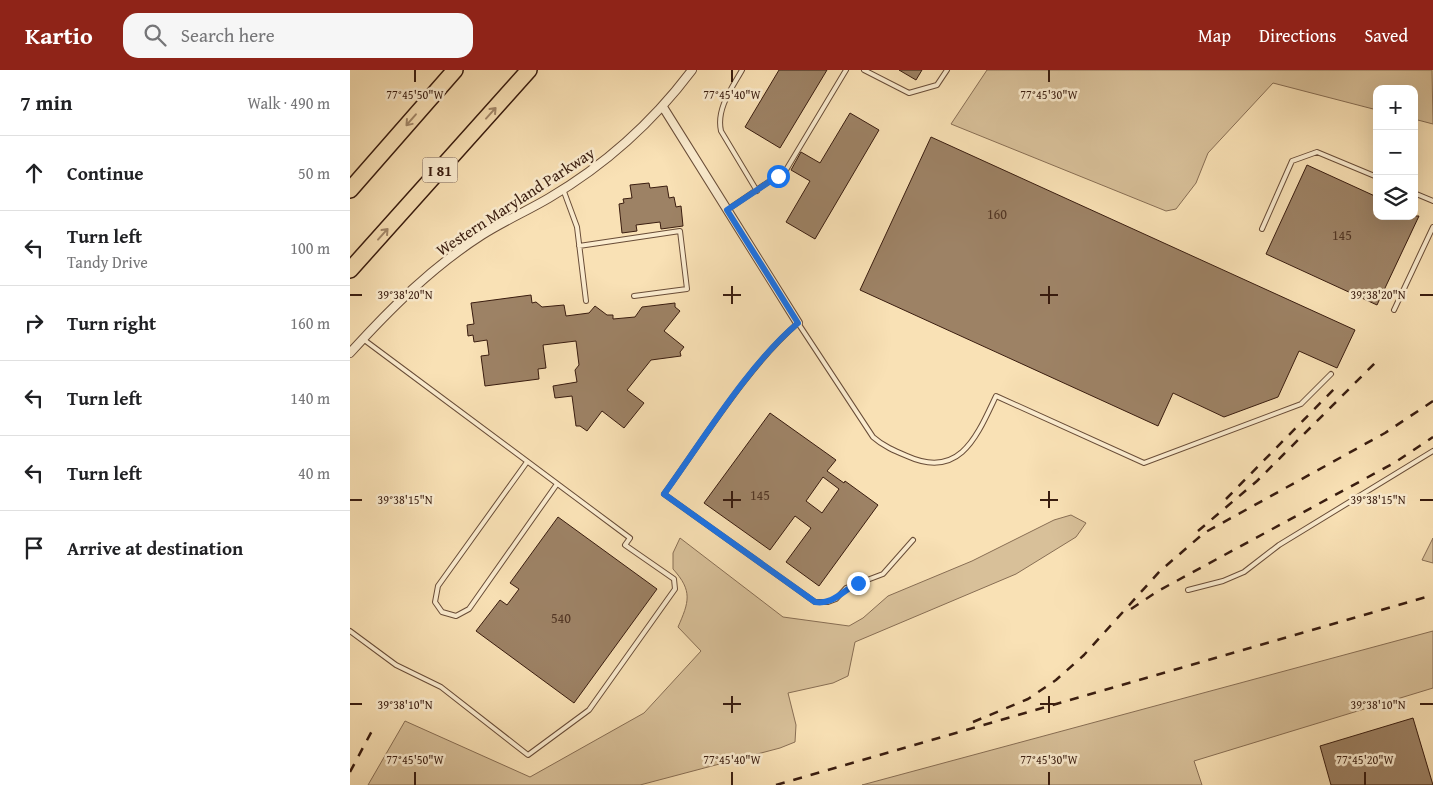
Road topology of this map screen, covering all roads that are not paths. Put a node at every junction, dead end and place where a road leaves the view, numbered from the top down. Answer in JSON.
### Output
{"nodes":[{"id":1,"x":455,"y":70,"type":"edge"},
{"id":2,"x":529,"y":70,"type":"edge"},
{"id":3,"x":692,"y":70,"type":"edge"},
{"id":4,"x":742,"y":70,"type":"edge"},
{"id":5,"x":846,"y":70,"type":"edge"},
{"id":6,"x":864,"y":70,"type":"edge"},
{"id":7,"x":947,"y":70,"type":"edge"},
{"id":8,"x":663,"y":107,"type":"junction"},
{"id":9,"x":1373,"y":175,"type":"edge"},
{"id":10,"x":563,"y":189,"type":"junction"},
{"id":11,"x":350,"y":190,"type":"edge"},
{"id":12,"x":757,"y":191,"type":"junction"},
{"id":13,"x":1418,"y":195,"type":"edge"},
{"id":14,"x":1433,"y":201,"type":"edge"},
{"id":15,"x":727,"y":210,"type":"junction"},
{"id":16,"x":1433,"y":227,"type":"edge"},
{"id":17,"x":1262,"y":229,"type":"dead end"},
{"id":18,"x":579,"y":246,"type":"junction"},
{"id":19,"x":350,"y":270,"type":"edge"},
{"id":20,"x":634,"y":296,"type":"dead end"},
{"id":21,"x":586,"y":301,"type":"dead end"},
{"id":22,"x":1394,"y":310,"type":"dead end"},
{"id":23,"x":798,"y":323,"type":"junction"},
{"id":24,"x":363,"y":339,"type":"junction"},
{"id":25,"x":350,"y":353,"type":"edge"},
{"id":26,"x":1331,"y":374,"type":"dead end"},
{"id":27,"x":1433,"y":451,"type":"edge"},
{"id":28,"x":527,"y":462,"type":"junction"},
{"id":29,"x":557,"y":484,"type":"junction"},
{"id":30,"x":913,"y":540,"type":"dead end"},
{"id":31,"x":1188,"y":590,"type":"dead end"},
{"id":32,"x":350,"y":632,"type":"edge"}],
"edges":[{"from":1,"to":11,"type":"highway","one_way":true},
{"from":19,"to":2,"type":"highway","number":"I 81","one_way":true},
{"from":3,"to":8,"type":"street","name":"Western Maryland Parkway"},
{"from":4,"to":12,"type":"lane"},
{"from":5,"to":12,"type":"lane"},
{"from":6,"to":7,"type":"lane"},
{"from":8,"to":10,"type":"street","name":"Western Maryland Parkway"},
{"from":8,"to":15,"type":"street"},
{"from":9,"to":17,"type":"lane"},
{"from":10,"to":18,"type":"lane"},
{"from":10,"to":24,"type":"street","name":"Western Maryland Parkway"},
{"from":12,"to":15,"type":"lane"},
{"from":13,"to":14,"type":"lane"},
{"from":15,"to":23,"type":"street"},
{"from":16,"to":22,"type":"lane"},
{"from":18,"to":20,"type":"lane"},
{"from":18,"to":21,"type":"lane"},
{"from":23,"to":26,"type":"lane"},
{"from":23,"to":30,"type":"lane"},
{"from":24,"to":25,"type":"street","name":"Western Maryland Parkway"},
{"from":24,"to":28,"type":"lane"},
{"from":27,"to":31,"type":"lane"},
{"from":28,"to":29,"type":"lane"},
{"from":28,"to":29,"type":"lane"},
{"from":29,"to":32,"type":"lane"}]}
